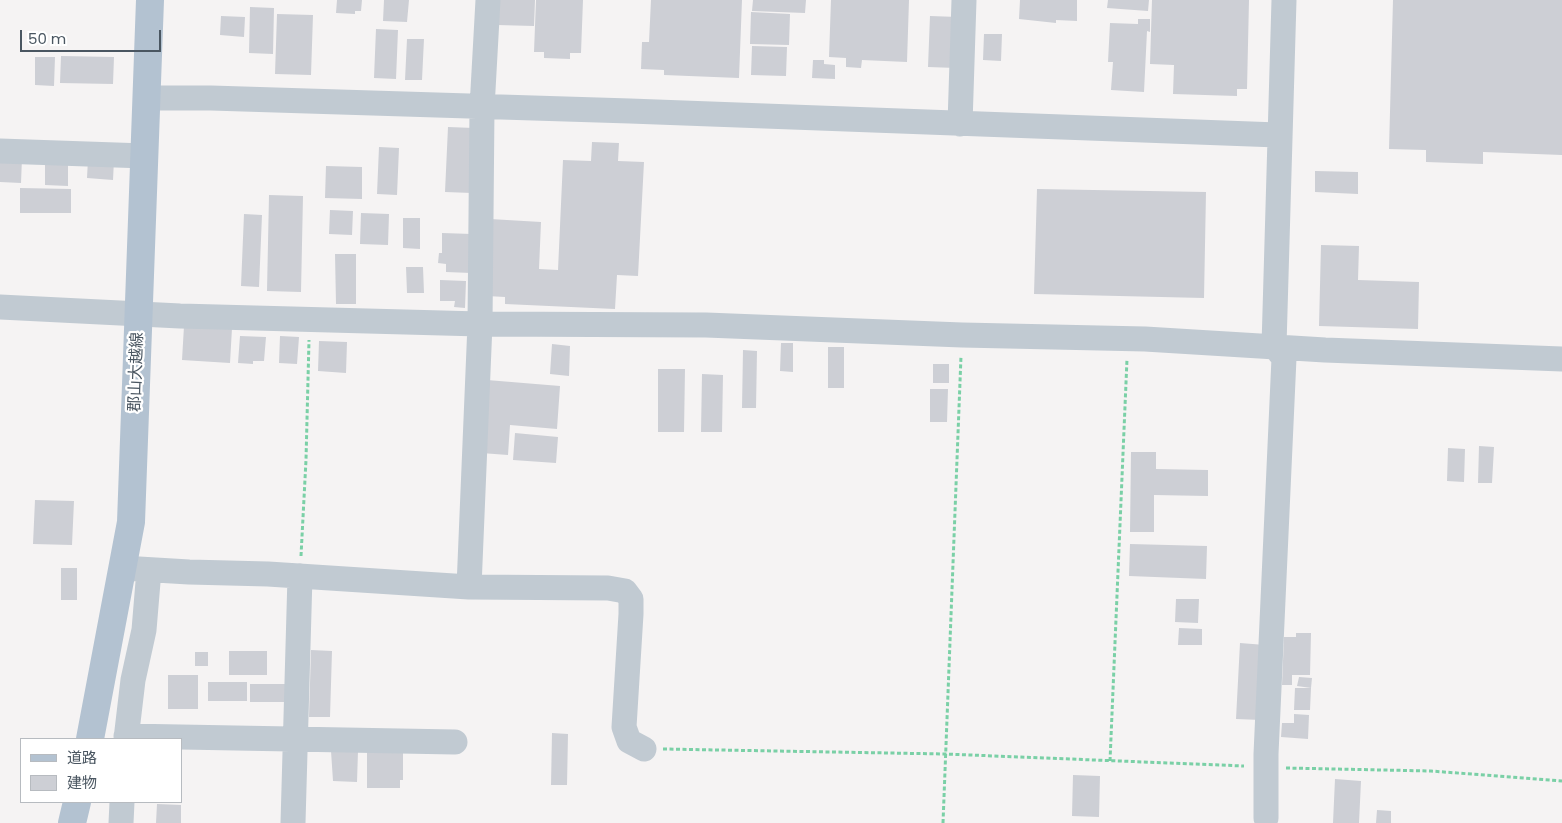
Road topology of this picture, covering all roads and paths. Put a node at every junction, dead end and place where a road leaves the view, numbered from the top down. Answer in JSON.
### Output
{"nodes":[{"id":1,"x":150,"y":0,"type":"edge"},
{"id":2,"x":488,"y":0,"type":"edge"},
{"id":3,"x":964,"y":0,"type":"edge"},
{"id":4,"x":1284,"y":0,"type":"edge"},
{"id":5,"x":147,"y":98,"type":"junction"},
{"id":6,"x":482,"y":108,"type":"junction"},
{"id":7,"x":960,"y":124,"type":"junction"},
{"id":8,"x":1278,"y":135,"type":"junction"},
{"id":9,"x":0,"y":151,"type":"edge"},
{"id":10,"x":145,"y":156,"type":"junction"},
{"id":11,"x":0,"y":307,"type":"edge"},
{"id":12,"x":140,"y":312,"type":"junction"},
{"id":13,"x":310,"y":319,"type":"junction"},
{"id":14,"x":480,"y":324,"type":"junction"},
{"id":15,"x":962,"y":335,"type":"junction"},
{"id":16,"x":1128,"y":339,"type":"junction"},
{"id":17,"x":1274,"y":346,"type":"junction"},
{"id":18,"x":1562,"y":359,"type":"edge"},
{"id":19,"x":122,"y":568,"type":"junction"},
{"id":20,"x":149,"y":570,"type":"junction"},
{"id":21,"x":300,"y":576,"type":"junction"},
{"id":22,"x":469,"y":587,"type":"junction"},
{"id":23,"x":90,"y":738,"type":"edge"},
{"id":24,"x":126,"y":738,"type":"edge"},
{"id":25,"x":182,"y":738,"type":"edge"},
{"id":26,"x":295,"y":739,"type":"junction"},
{"id":27,"x":455,"y":742,"type":"dead end"},
{"id":28,"x":644,"y":748,"type":"joint"},
{"id":29,"x":944,"y":754,"type":"junction"},
{"id":30,"x":1110,"y":761,"type":"junction"},
{"id":31,"x":1266,"y":767,"type":"junction"},
{"id":32,"x":1562,"y":781,"type":"edge"},
{"id":33,"x":77,"y":803,"type":"edge"},
{"id":34,"x":122,"y":803,"type":"edge"},
{"id":35,"x":1266,"y":818,"type":"dead end"},
{"id":36,"x":72,"y":823,"type":"edge"},
{"id":37,"x":121,"y":823,"type":"edge"},
{"id":38,"x":293,"y":823,"type":"edge"},
{"id":39,"x":943,"y":823,"type":"edge"}],
"edges":[{"from":1,"to":5,"type":"main road","name":"郡山大越線"},
{"from":2,"to":6,"type":"street"},
{"from":3,"to":7,"type":"street"},
{"from":4,"to":8,"type":"street"},
{"from":5,"to":6,"type":"street"},
{"from":5,"to":10,"type":"main road","name":"郡山大越線"},
{"from":6,"to":7,"type":"street"},
{"from":6,"to":14,"type":"street"},
{"from":7,"to":8,"type":"street"},
{"from":8,"to":17,"type":"street"},
{"from":9,"to":10,"type":"street"},
{"from":10,"to":12,"type":"main road","name":"郡山大越線"},
{"from":11,"to":12,"type":"street"},
{"from":12,"to":13,"type":"street"},
{"from":12,"to":19,"type":"main road","name":"郡山大越線"},
{"from":13,"to":14,"type":"street"},
{"from":13,"to":21,"type":"path"},
{"from":14,"to":15,"type":"street"},
{"from":14,"to":22,"type":"street"},
{"from":15,"to":16,"type":"street"},
{"from":15,"to":29,"type":"path"},
{"from":16,"to":17,"type":"street"},
{"from":16,"to":30,"type":"path"},
{"from":17,"to":18,"type":"street"},
{"from":17,"to":31,"type":"street"},
{"from":19,"to":20,"type":"street"},
{"from":19,"to":23,"type":"main road","name":"郡山大越線"},
{"from":20,"to":21,"type":"street"},
{"from":20,"to":24,"type":"street"},
{"from":21,"to":22,"type":"street"},
{"from":21,"to":26,"type":"street"},
{"from":22,"to":28,"type":"street"},
{"from":25,"to":26,"type":"street"},
{"from":26,"to":27,"type":"street"},
{"from":26,"to":38,"type":"street"},
{"from":28,"to":29,"type":"path"},
{"from":29,"to":30,"type":"path"},
{"from":29,"to":39,"type":"path"},
{"from":30,"to":31,"type":"path"},
{"from":31,"to":32,"type":"path"},
{"from":31,"to":35,"type":"street"},
{"from":33,"to":36,"type":"main road"},
{"from":34,"to":37,"type":"street"}]}
